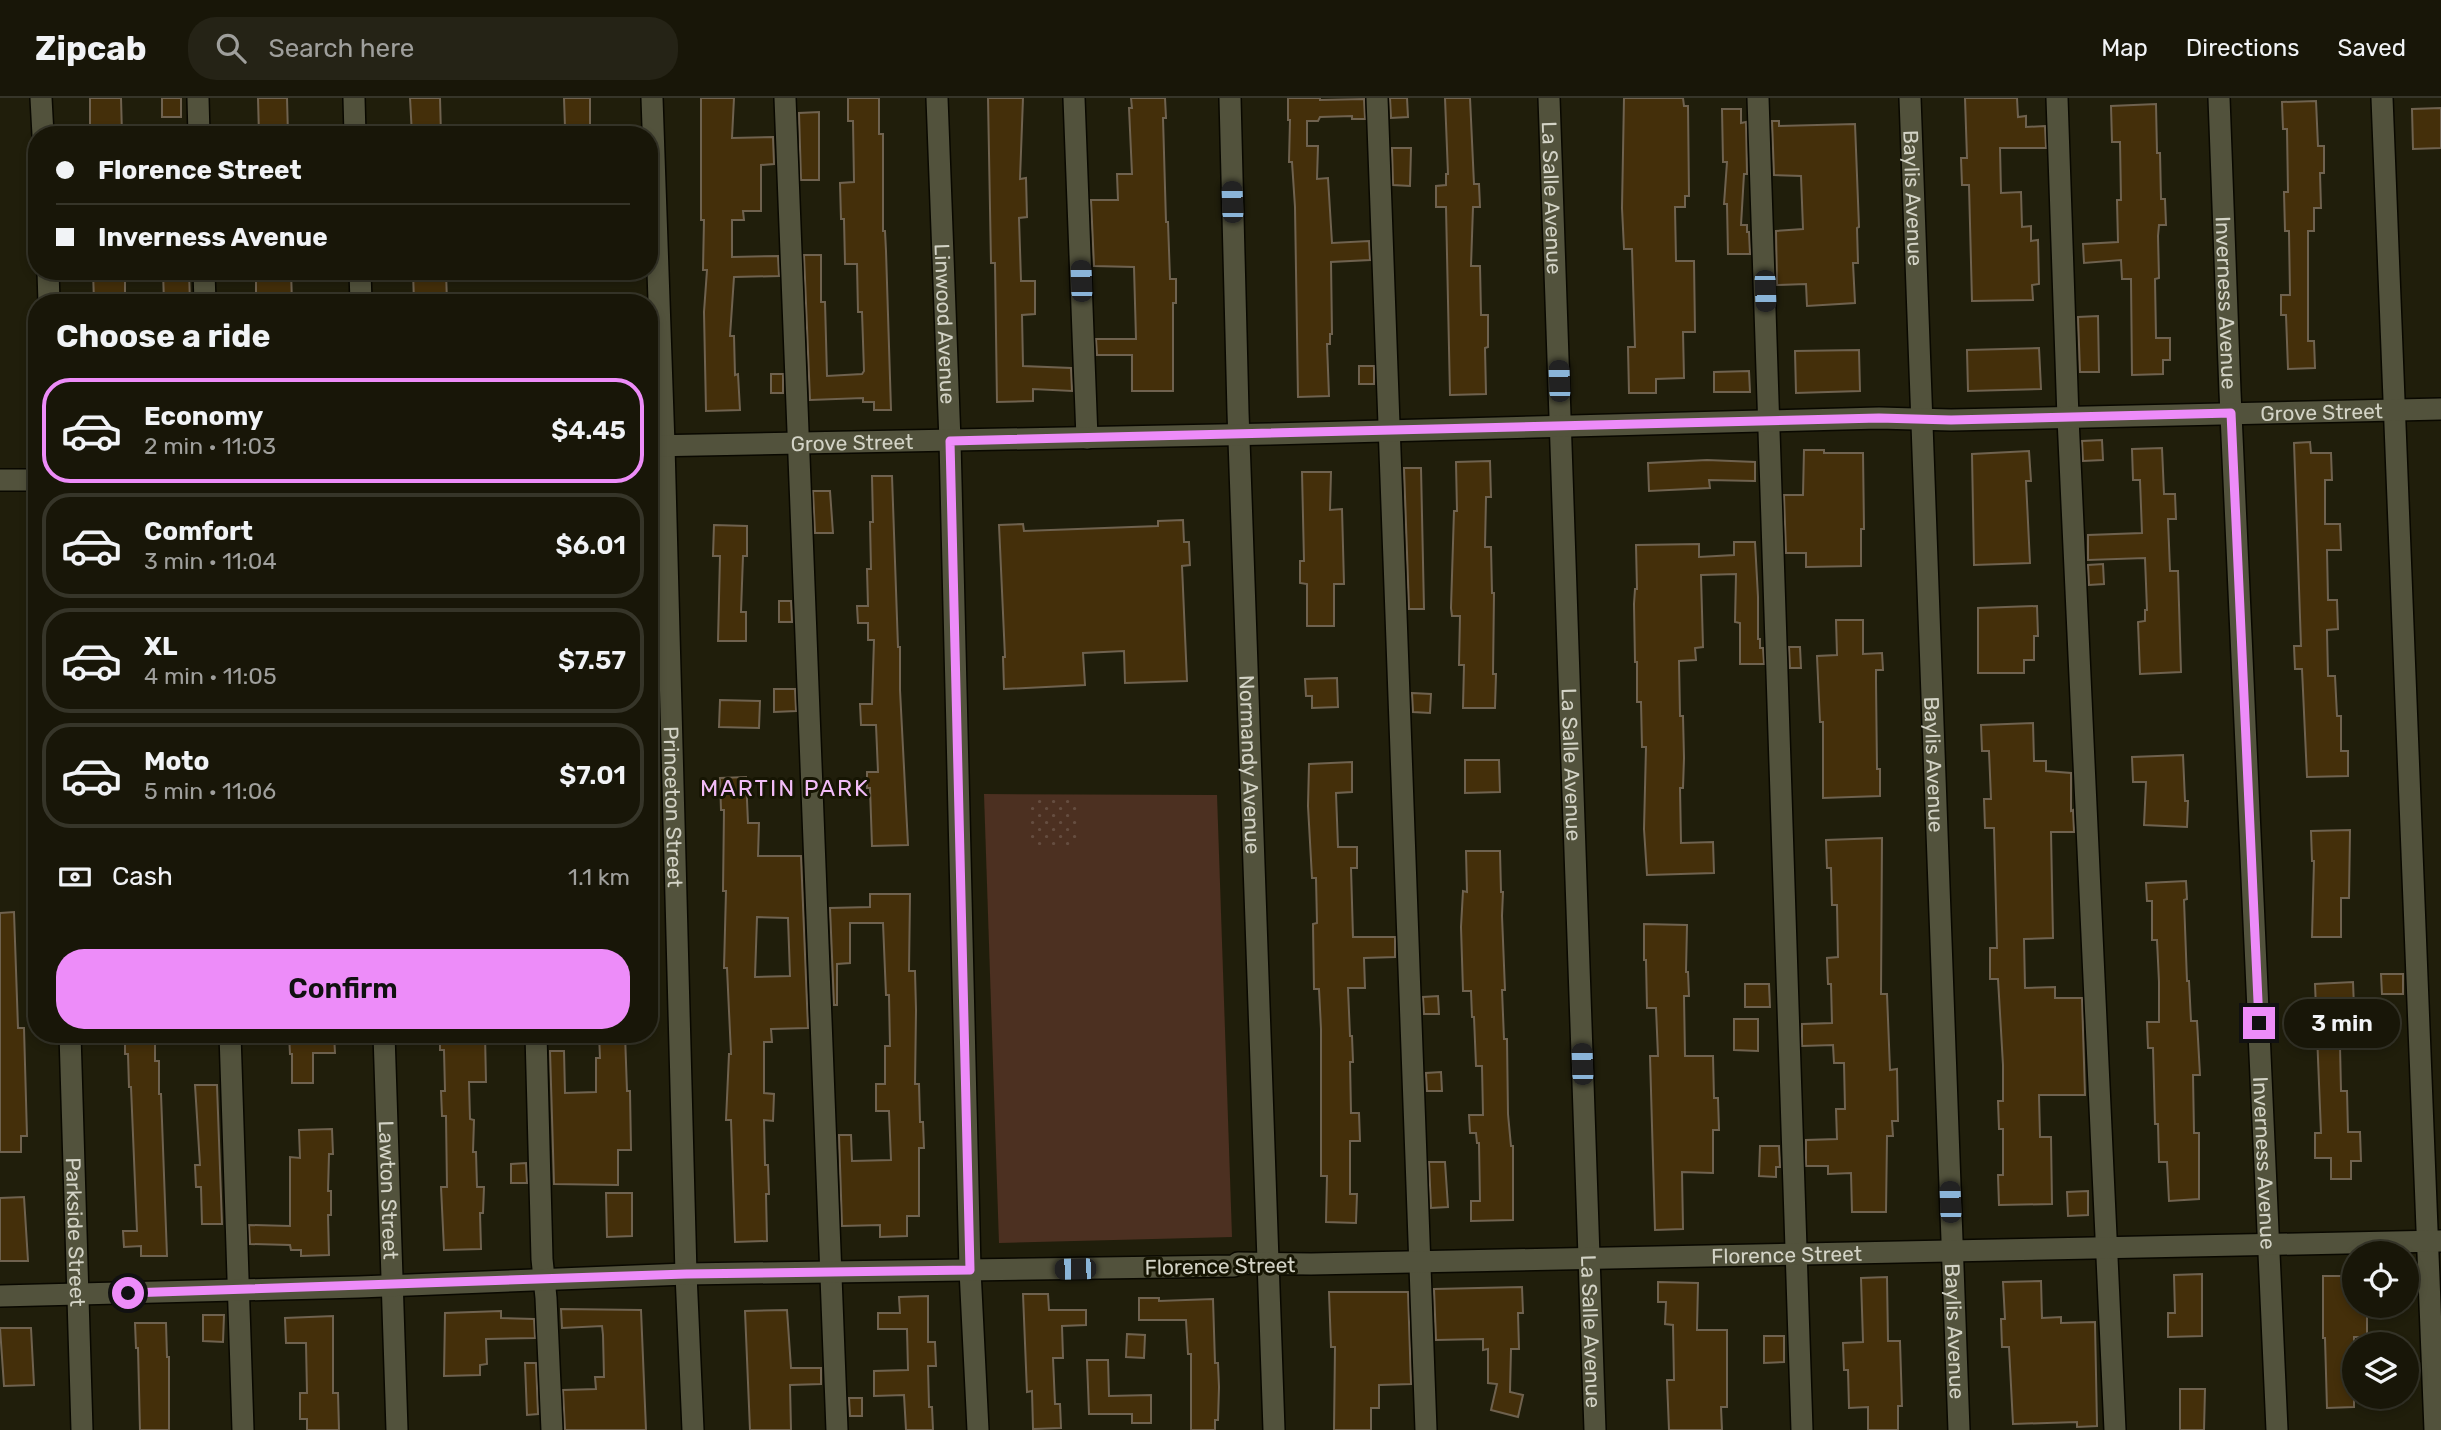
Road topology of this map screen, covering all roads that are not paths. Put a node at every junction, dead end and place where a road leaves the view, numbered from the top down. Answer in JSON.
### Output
{"nodes":[{"id":1,"x":41,"y":98,"type":"edge"},
{"id":2,"x":198,"y":98,"type":"edge"},
{"id":3,"x":354,"y":98,"type":"edge"},
{"id":4,"x":652,"y":98,"type":"edge"},
{"id":5,"x":785,"y":98,"type":"edge"},
{"id":6,"x":937,"y":98,"type":"edge"},
{"id":7,"x":1074,"y":98,"type":"edge"},
{"id":8,"x":1230,"y":98,"type":"edge"},
{"id":9,"x":1377,"y":98,"type":"edge"},
{"id":10,"x":1549,"y":98,"type":"edge"},
{"id":11,"x":1758,"y":98,"type":"edge"},
{"id":12,"x":1910,"y":98,"type":"edge"},
{"id":13,"x":2057,"y":98,"type":"edge"},
{"id":14,"x":2219,"y":98,"type":"edge"},
{"id":15,"x":2382,"y":98,"type":"edge"},
{"id":16,"x":43,"y":126,"type":"edge"},
{"id":17,"x":199,"y":126,"type":"edge"},
{"id":18,"x":355,"y":126,"type":"edge"},
{"id":19,"x":652,"y":126,"type":"edge"},
{"id":20,"x":2441,"y":409,"type":"edge"},
{"id":21,"x":2393,"y":411,"type":"junction"},
{"id":22,"x":2231,"y":413,"type":"junction"},
{"id":23,"x":2068,"y":418,"type":"junction"},
{"id":24,"x":1922,"y":419,"type":"junction"},
{"id":25,"x":1770,"y":421,"type":"junction"},
{"id":26,"x":1560,"y":427,"type":"junction"},
{"id":27,"x":1390,"y":431,"type":"junction"},
{"id":28,"x":1240,"y":434,"type":"junction"},
{"id":29,"x":1087,"y":438,"type":"junction"},
{"id":30,"x":950,"y":441,"type":"junction"},
{"id":31,"x":800,"y":443,"type":"junction"},
{"id":32,"x":658,"y":446,"type":"edge"},
{"id":33,"x":658,"y":475,"type":"edge"},
{"id":34,"x":0,"y":480,"type":"edge"},
{"id":35,"x":28,"y":480,"type":"edge"},
{"id":36,"x":70,"y":1043,"type":"edge"},
{"id":37,"x":230,"y":1043,"type":"edge"},
{"id":38,"x":384,"y":1043,"type":"edge"},
{"id":39,"x":536,"y":1043,"type":"edge"},
{"id":40,"x":2435,"y":1241,"type":"edge"},
{"id":41,"x":2269,"y":1244,"type":"junction"},
{"id":42,"x":2108,"y":1248,"type":"junction"},
{"id":43,"x":1952,"y":1251,"type":"junction"},
{"id":44,"x":1796,"y":1253,"type":"junction"},
{"id":45,"x":1588,"y":1258,"type":"junction"},
{"id":46,"x":1421,"y":1262,"type":"junction"},
{"id":47,"x":1268,"y":1264,"type":"junction"},
{"id":48,"x":970,"y":1270,"type":"junction"},
{"id":49,"x":831,"y":1273,"type":"junction"},
{"id":50,"x":686,"y":1274,"type":"junction"},
{"id":51,"x":543,"y":1280,"type":"junction"},
{"id":52,"x":391,"y":1286,"type":"junction"},
{"id":53,"x":238,"y":1290,"type":"junction"},
{"id":54,"x":76,"y":1294,"type":"junction"},
{"id":55,"x":0,"y":1296,"type":"edge"},
{"id":56,"x":82,"y":1430,"type":"edge"},
{"id":57,"x":243,"y":1430,"type":"edge"},
{"id":58,"x":397,"y":1430,"type":"edge"},
{"id":59,"x":552,"y":1430,"type":"edge"},
{"id":60,"x":693,"y":1430,"type":"edge"},
{"id":61,"x":837,"y":1430,"type":"edge"},
{"id":62,"x":978,"y":1430,"type":"edge"},
{"id":63,"x":1274,"y":1430,"type":"edge"},
{"id":64,"x":1426,"y":1430,"type":"edge"},
{"id":65,"x":1595,"y":1430,"type":"edge"},
{"id":66,"x":1802,"y":1430,"type":"edge"},
{"id":67,"x":1959,"y":1430,"type":"edge"},
{"id":68,"x":2115,"y":1430,"type":"edge"},
{"id":69,"x":2277,"y":1430,"type":"edge"},
{"id":70,"x":2435,"y":1430,"type":"edge"}],
"edges":[{"from":1,"to":16,"type":"street"},
{"from":2,"to":17,"type":"street"},
{"from":3,"to":18,"type":"street"},
{"from":4,"to":19,"type":"street","name":"Princeton Street"},
{"from":5,"to":31,"type":"street"},
{"from":6,"to":30,"type":"street","name":"Linwood Avenue"},
{"from":7,"to":29,"type":"street"},
{"from":8,"to":28,"type":"street","name":"Normandy Avenue"},
{"from":9,"to":27,"type":"street"},
{"from":10,"to":26,"type":"street","name":"La Salle Avenue"},
{"from":11,"to":25,"type":"street"},
{"from":12,"to":24,"type":"street","name":"Baylis Avenue"},
{"from":13,"to":23,"type":"street"},
{"from":14,"to":22,"type":"street","name":"Inverness Avenue"},
{"from":15,"to":21,"type":"street"},
{"from":20,"to":21,"type":"street","name":"Grove Street"},
{"from":21,"to":22,"type":"street","name":"Grove Street"},
{"from":21,"to":40,"type":"street"},
{"from":22,"to":23,"type":"street","name":"Grove Street"},
{"from":22,"to":41,"type":"street","name":"Inverness Avenue"},
{"from":23,"to":24,"type":"street","name":"Grove Street"},
{"from":23,"to":42,"type":"street"},
{"from":24,"to":25,"type":"street","name":"Grove Street"},
{"from":24,"to":43,"type":"street","name":"Baylis Avenue"},
{"from":25,"to":26,"type":"street","name":"Grove Street"},
{"from":25,"to":44,"type":"street"},
{"from":26,"to":27,"type":"street","name":"Grove Street"},
{"from":26,"to":45,"type":"street","name":"La Salle Avenue"},
{"from":27,"to":28,"type":"street","name":"Grove Street"},
{"from":27,"to":46,"type":"street"},
{"from":28,"to":29,"type":"street","name":"Grove Street"},
{"from":28,"to":47,"type":"street","name":"Normandy Avenue"},
{"from":29,"to":30,"type":"street","name":"Grove Street"},
{"from":30,"to":31,"type":"street","name":"Grove Street"},
{"from":30,"to":48,"type":"street","name":"Linwood Avenue"},
{"from":31,"to":32,"type":"street","name":"Grove Street"},
{"from":31,"to":49,"type":"street"},
{"from":33,"to":50,"type":"street","name":"Princeton Street"},
{"from":34,"to":35,"type":"street"},
{"from":36,"to":54,"type":"street","name":"Parkside Street"},
{"from":37,"to":53,"type":"street"},
{"from":38,"to":52,"type":"street","name":"Lawton Street"},
{"from":39,"to":51,"type":"street"},
{"from":40,"to":41,"type":"street","name":"Florence Street"},
{"from":40,"to":70,"type":"street"},
{"from":41,"to":42,"type":"street","name":"Florence Street"},
{"from":41,"to":69,"type":"street","name":"Inverness Avenue"},
{"from":42,"to":43,"type":"street","name":"Florence Street"},
{"from":42,"to":68,"type":"street"},
{"from":43,"to":44,"type":"street","name":"Florence Street"},
{"from":43,"to":67,"type":"street","name":"Baylis Avenue"},
{"from":44,"to":45,"type":"street","name":"Florence Street"},
{"from":44,"to":66,"type":"street"},
{"from":45,"to":46,"type":"street","name":"Florence Street"},
{"from":45,"to":65,"type":"street","name":"La Salle Avenue"},
{"from":46,"to":47,"type":"street","name":"Florence Street"},
{"from":46,"to":64,"type":"street"},
{"from":47,"to":48,"type":"street","name":"Florence Street"},
{"from":47,"to":63,"type":"street","name":"Normandy Avenue"},
{"from":48,"to":49,"type":"street","name":"Florence Street"},
{"from":48,"to":62,"type":"street","name":"Linwood Avenue"},
{"from":49,"to":50,"type":"street","name":"Florence Street"},
{"from":49,"to":61,"type":"street"},
{"from":50,"to":51,"type":"street","name":"Florence Street"},
{"from":50,"to":60,"type":"street","name":"Princeton Street"},
{"from":51,"to":52,"type":"street","name":"Florence Street"},
{"from":51,"to":59,"type":"street"},
{"from":52,"to":53,"type":"street","name":"Florence Street"},
{"from":52,"to":58,"type":"street","name":"Lawton Street"},
{"from":53,"to":54,"type":"street","name":"Florence Street"},
{"from":53,"to":57,"type":"street"},
{"from":54,"to":55,"type":"street","name":"Florence Street"},
{"from":54,"to":56,"type":"street","name":"Parkside Street"}]}
